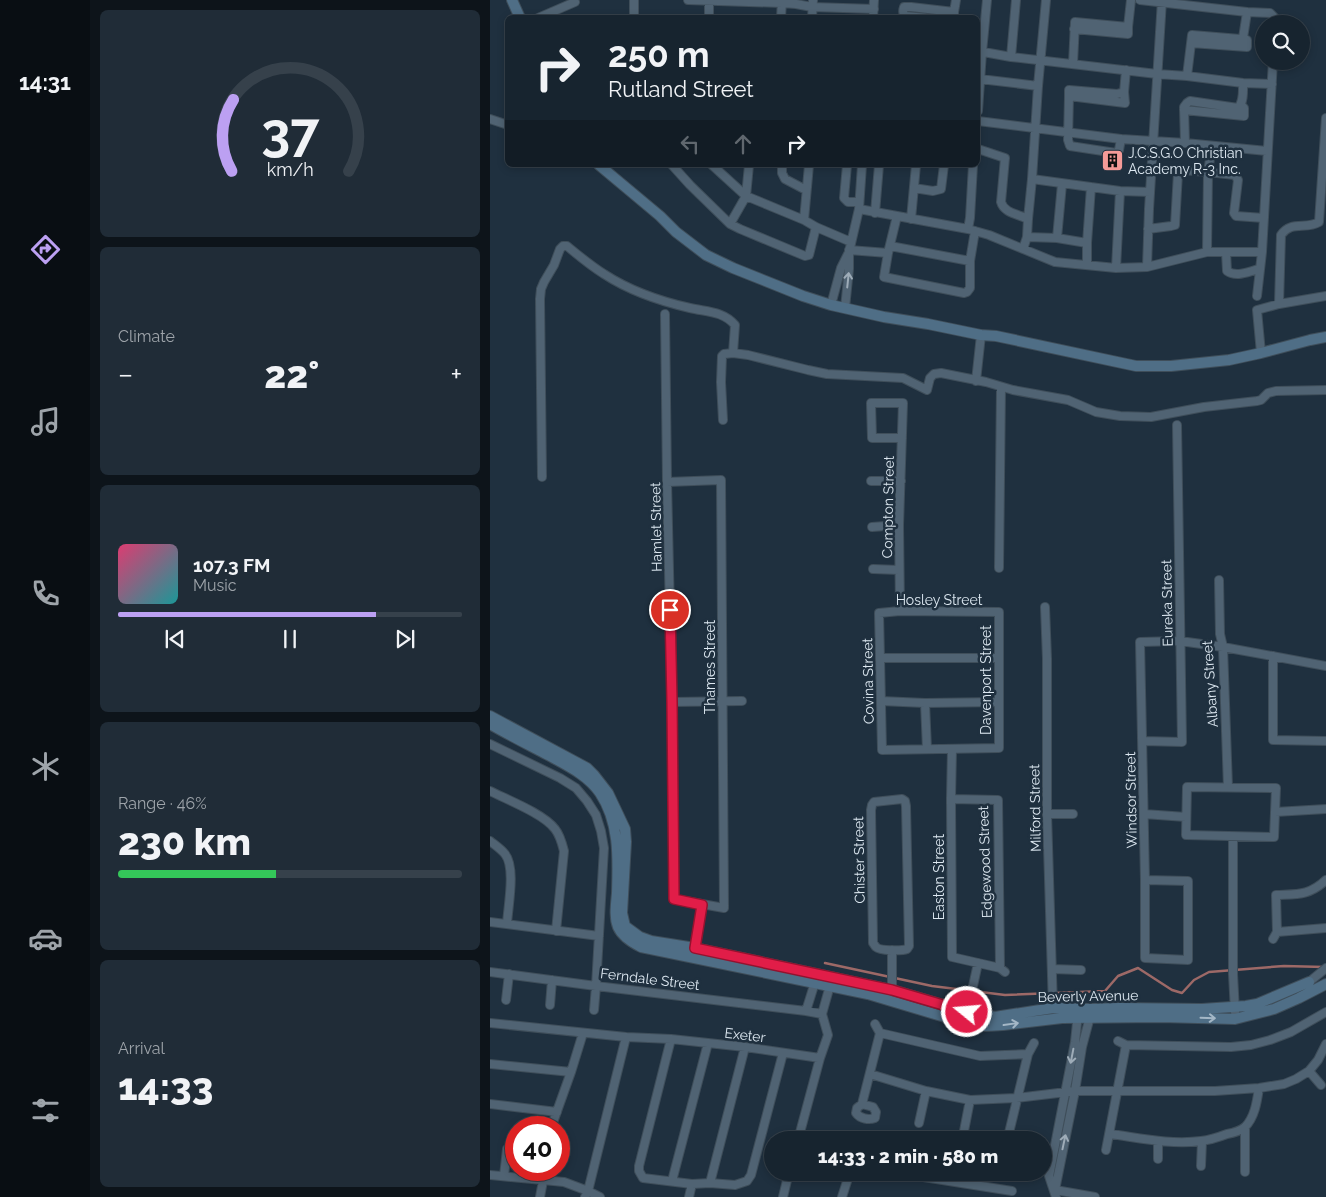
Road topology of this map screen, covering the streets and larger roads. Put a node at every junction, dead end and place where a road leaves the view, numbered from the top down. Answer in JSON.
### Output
{"nodes":[{"id":1,"x":512,"y":0,"type":"edge"},
{"id":2,"x":634,"y":0,"type":"edge"},
{"id":3,"x":688,"y":0,"type":"edge"},
{"id":4,"x":692,"y":0,"type":"edge"},
{"id":5,"x":725,"y":0,"type":"edge"},
{"id":6,"x":874,"y":0,"type":"edge"},
{"id":7,"x":956,"y":0,"type":"edge"},
{"id":8,"x":987,"y":0,"type":"edge"},
{"id":9,"x":1016,"y":0,"type":"edge"},
{"id":10,"x":1046,"y":0,"type":"edge"},
{"id":11,"x":1131,"y":0,"type":"edge"},
{"id":12,"x":1140,"y":0,"type":"edge"},
{"id":13,"x":710,"y":1,"type":"edge"},
{"id":14,"x":782,"y":1,"type":"edge"},
{"id":15,"x":1162,"y":1,"type":"edge"},
{"id":16,"x":575,"y":2,"type":"dead end"},
{"id":17,"x":812,"y":3,"type":"edge"},
{"id":18,"x":842,"y":4,"type":"edge"},
{"id":19,"x":874,"y":9,"type":"junction"},
{"id":20,"x":1248,"y":12,"type":"junction"},
{"id":21,"x":519,"y":15,"type":"edge"},
{"id":22,"x":545,"y":15,"type":"edge"},
{"id":23,"x":634,"y":15,"type":"edge"},
{"id":24,"x":709,"y":15,"type":"edge"},
{"id":25,"x":781,"y":15,"type":"edge"},
{"id":26,"x":873,"y":15,"type":"edge"},
{"id":27,"x":904,"y":15,"type":"edge"},
{"id":28,"x":954,"y":15,"type":"edge"},
{"id":29,"x":1272,"y":15,"type":"edge"},
{"id":30,"x":980,"y":52,"type":"edge"},
{"id":31,"x":1011,"y":57,"type":"junction"},
{"id":32,"x":1041,"y":60,"type":"junction"},
{"id":33,"x":1073,"y":64,"type":"junction"},
{"id":34,"x":1126,"y":70,"type":"junction"},
{"id":35,"x":1273,"y":70,"type":"edge"},
{"id":36,"x":1157,"y":74,"type":"junction"},
{"id":37,"x":1187,"y":76,"type":"junction"},
{"id":38,"x":980,"y":79,"type":"joint"},
{"id":39,"x":1243,"y":83,"type":"junction"},
{"id":40,"x":1272,"y":84,"type":"junction"},
{"id":41,"x":1038,"y":86,"type":"junction"},
{"id":42,"x":1326,"y":118,"type":"edge"},
{"id":43,"x":490,"y":119,"type":"edge"},
{"id":44,"x":980,"y":121,"type":"edge"},
{"id":45,"x":505,"y":124,"type":"edge"},
{"id":46,"x":1035,"y":128,"type":"junction"},
{"id":47,"x":1068,"y":132,"type":"junction"},
{"id":48,"x":1121,"y":139,"type":"junction"},
{"id":49,"x":1154,"y":141,"type":"junction"},
{"id":50,"x":1185,"y":143,"type":"junction"},
{"id":51,"x":1212,"y":146,"type":"junction"},
{"id":52,"x":980,"y":150,"type":"edge"},
{"id":53,"x":1267,"y":151,"type":"junction"},
{"id":54,"x":600,"y":167,"type":"edge"},
{"id":55,"x":674,"y":167,"type":"edge"},
{"id":56,"x":714,"y":167,"type":"edge"},
{"id":57,"x":749,"y":167,"type":"edge"},
{"id":58,"x":782,"y":167,"type":"edge"},
{"id":59,"x":809,"y":167,"type":"edge"},
{"id":60,"x":847,"y":167,"type":"edge"},
{"id":61,"x":862,"y":167,"type":"edge"},
{"id":62,"x":879,"y":167,"type":"edge"},
{"id":63,"x":916,"y":167,"type":"edge"},
{"id":64,"x":944,"y":167,"type":"edge"},
{"id":65,"x":973,"y":167,"type":"edge"},
{"id":66,"x":1208,"y":172,"type":"junction"},
{"id":67,"x":1032,"y":179,"type":"junction"},
{"id":68,"x":1062,"y":184,"type":"junction"},
{"id":69,"x":1091,"y":187,"type":"junction"},
{"id":70,"x":914,"y":188,"type":"junction"},
{"id":71,"x":806,"y":190,"type":"junction"},
{"id":72,"x":1120,"y":191,"type":"junction"},
{"id":73,"x":1150,"y":192,"type":"junction"},
{"id":74,"x":746,"y":196,"type":"junction"},
{"id":75,"x":859,"y":206,"type":"junction"},
{"id":76,"x":875,"y":212,"type":"junction"},
{"id":77,"x":897,"y":216,"type":"junction"},
{"id":78,"x":1264,"y":218,"type":"junction"},
{"id":79,"x":911,"y":219,"type":"junction"},
{"id":80,"x":1028,"y":219,"type":"junction"},
{"id":81,"x":804,"y":220,"type":"junction"},
{"id":82,"x":730,"y":224,"type":"junction"},
{"id":83,"x":816,"y":227,"type":"junction"},
{"id":84,"x":1148,"y":229,"type":"junction"},
{"id":85,"x":971,"y":230,"type":"junction"},
{"id":86,"x":1027,"y":237,"type":"junction"},
{"id":87,"x":1058,"y":238,"type":"junction"},
{"id":88,"x":851,"y":242,"type":"junction"},
{"id":89,"x":1087,"y":243,"type":"junction"},
{"id":90,"x":889,"y":249,"type":"junction"},
{"id":91,"x":1023,"y":250,"type":"junction"},
{"id":92,"x":849,"y":251,"type":"junction"},
{"id":93,"x":1207,"y":252,"type":"junction"},
{"id":94,"x":1226,"y":252,"type":"junction"},
{"id":95,"x":1262,"y":252,"type":"junction"},
{"id":96,"x":970,"y":261,"type":"junction"},
{"id":97,"x":1087,"y":264,"type":"junction"},
{"id":98,"x":1147,"y":267,"type":"junction"},
{"id":99,"x":1116,"y":268,"type":"junction"},
{"id":100,"x":1260,"y":269,"type":"junction"},
{"id":101,"x":1258,"y":296,"type":"dead end"},
{"id":102,"x":1326,"y":296,"type":"edge"},
{"id":103,"x":1279,"y":304,"type":"junction"},
{"id":104,"x":831,"y":305,"type":"junction"},
{"id":105,"x":845,"y":308,"type":"junction"},
{"id":106,"x":665,"y":314,"type":"dead end"},
{"id":107,"x":981,"y":335,"type":"junction"},
{"id":108,"x":1326,"y":337,"type":"edge"},
{"id":109,"x":733,"y":353,"type":"junction"},
{"id":110,"x":1261,"y":353,"type":"junction"},
{"id":111,"x":976,"y":380,"type":"junction"},
{"id":112,"x":1001,"y":387,"type":"junction"},
{"id":113,"x":1326,"y":390,"type":"edge"},
{"id":114,"x":723,"y":420,"type":"dead end"},
{"id":115,"x":1177,"y":425,"type":"dead end"},
{"id":116,"x":902,"y":438,"type":"junction"},
{"id":117,"x":542,"y":477,"type":"dead end"},
{"id":118,"x":871,"y":481,"type":"dead end"},
{"id":119,"x":901,"y":481,"type":"junction"},
{"id":120,"x":667,"y":482,"type":"junction"},
{"id":121,"x":899,"y":525,"type":"junction"},
{"id":122,"x":872,"y":527,"type":"dead end"},
{"id":123,"x":999,"y":568,"type":"dead end"},
{"id":124,"x":873,"y":570,"type":"dead end"},
{"id":125,"x":899,"y":570,"type":"junction"},
{"id":126,"x":1219,"y":580,"type":"dead end"},
{"id":127,"x":1045,"y":607,"type":"dead end"},
{"id":128,"x":879,"y":612,"type":"joint"},
{"id":129,"x":900,"y":612,"type":"junction"},
{"id":130,"x":999,"y":612,"type":"joint"},
{"id":131,"x":1180,"y":641,"type":"junction"},
{"id":132,"x":1223,"y":647,"type":"junction"},
{"id":133,"x":1274,"y":656,"type":"junction"},
{"id":134,"x":880,"y":658,"type":"junction"},
{"id":135,"x":998,"y":658,"type":"junction"},
{"id":136,"x":1326,"y":666,"type":"edge"},
{"id":137,"x":722,"y":701,"type":"junction"},
{"id":138,"x":742,"y":701,"type":"dead end"},
{"id":139,"x":881,"y":701,"type":"junction"},
{"id":140,"x":672,"y":702,"type":"junction"},
{"id":141,"x":999,"y":702,"type":"junction"},
{"id":142,"x":924,"y":703,"type":"junction"},
{"id":143,"x":490,"y":716,"type":"edge"},
{"id":144,"x":490,"y":724,"type":"edge"},
{"id":145,"x":1326,"y":741,"type":"edge"},
{"id":146,"x":1143,"y":742,"type":"junction"},
{"id":147,"x":490,"y":744,"type":"edge"},
{"id":148,"x":952,"y":748,"type":"junction"},
{"id":149,"x":927,"y":749,"type":"junction"},
{"id":150,"x":1228,"y":787,"type":"junction"},
{"id":151,"x":490,"y":790,"type":"edge"},
{"id":152,"x":951,"y":798,"type":"junction"},
{"id":153,"x":1326,"y":809,"type":"edge"},
{"id":154,"x":1276,"y":812,"type":"junction"},
{"id":155,"x":1047,"y":814,"type":"junction"},
{"id":156,"x":1073,"y":814,"type":"dead end"},
{"id":157,"x":1144,"y":814,"type":"junction"},
{"id":158,"x":1186,"y":817,"type":"junction"},
{"id":159,"x":1233,"y":837,"type":"junction"},
{"id":160,"x":490,"y":842,"type":"edge"},
{"id":161,"x":1146,"y":880,"type":"junction"},
{"id":162,"x":1326,"y":880,"type":"edge"},
{"id":163,"x":702,"y":905,"type":"junction"},
{"id":164,"x":724,"y":908,"type":"joint"},
{"id":165,"x":490,"y":922,"type":"edge"},
{"id":166,"x":507,"y":924,"type":"junction"},
{"id":167,"x":1326,"y":928,"type":"edge"},
{"id":168,"x":556,"y":931,"type":"junction"},
{"id":169,"x":599,"y":936,"type":"junction"},
{"id":170,"x":892,"y":950,"type":"junction"},
{"id":171,"x":694,"y":953,"type":"junction"},
{"id":172,"x":978,"y":963,"type":"junction"},
{"id":173,"x":1326,"y":968,"type":"edge"},
{"id":174,"x":1052,"y":969,"type":"junction"},
{"id":175,"x":1002,"y":970,"type":"joint"},
{"id":176,"x":1081,"y":970,"type":"dead end"},
{"id":177,"x":490,"y":972,"type":"edge"},
{"id":178,"x":509,"y":974,"type":"junction"},
{"id":179,"x":816,"y":978,"type":"junction"},
{"id":180,"x":552,"y":980,"type":"junction"},
{"id":181,"x":831,"y":982,"type":"junction"},
{"id":182,"x":1309,"y":982,"type":"joint"},
{"id":183,"x":1326,"y":984,"type":"edge"},
{"id":184,"x":596,"y":986,"type":"junction"},
{"id":185,"x":893,"y":986,"type":"junction"},
{"id":186,"x":506,"y":1000,"type":"dead end"},
{"id":187,"x":1052,"y":1004,"type":"junction"},
{"id":188,"x":550,"y":1005,"type":"dead end"},
{"id":189,"x":1235,"y":1007,"type":"junction"},
{"id":190,"x":594,"y":1010,"type":"dead end"},
{"id":191,"x":806,"y":1011,"type":"junction"},
{"id":192,"x":967,"y":1012,"type":"junction"},
{"id":193,"x":1326,"y":1012,"type":"edge"},
{"id":194,"x":1078,"y":1013,"type":"junction"},
{"id":195,"x":1090,"y":1013,"type":"junction"},
{"id":196,"x":822,"y":1014,"type":"junction"},
{"id":197,"x":1235,"y":1019,"type":"junction"},
{"id":198,"x":490,"y":1023,"type":"edge"},
{"id":199,"x":965,"y":1023,"type":"junction"},
{"id":200,"x":876,"y":1024,"type":"dead end"},
{"id":201,"x":583,"y":1033,"type":"junction"},
{"id":202,"x":880,"y":1033,"type":"junction"},
{"id":203,"x":626,"y":1037,"type":"junction"},
{"id":204,"x":672,"y":1039,"type":"junction"},
{"id":205,"x":1118,"y":1041,"type":"dead end"},
{"id":206,"x":708,"y":1043,"type":"junction"},
{"id":207,"x":1034,"y":1043,"type":"dead end"},
{"id":208,"x":1326,"y":1044,"type":"edge"},
{"id":209,"x":1126,"y":1045,"type":"junction"},
{"id":210,"x":745,"y":1047,"type":"junction"},
{"id":211,"x":783,"y":1053,"type":"junction"},
{"id":212,"x":1028,"y":1054,"type":"junction"},
{"id":213,"x":820,"y":1058,"type":"junction"},
{"id":214,"x":490,"y":1064,"type":"edge"},
{"id":215,"x":1310,"y":1071,"type":"junction"},
{"id":216,"x":571,"y":1072,"type":"junction"},
{"id":217,"x":870,"y":1074,"type":"junction"},
{"id":218,"x":1321,"y":1085,"type":"dead end"},
{"id":219,"x":1259,"y":1088,"type":"junction"},
{"id":220,"x":1118,"y":1090,"type":"junction"},
{"id":221,"x":926,"y":1091,"type":"junction"},
{"id":222,"x":1075,"y":1091,"type":"junction"},
{"id":223,"x":1064,"y":1093,"type":"junction"},
{"id":224,"x":1016,"y":1098,"type":"junction"},
{"id":225,"x":970,"y":1100,"type":"junction"},
{"id":226,"x":490,"y":1104,"type":"edge"},
{"id":227,"x":862,"y":1104,"type":"dead end"},
{"id":228,"x":557,"y":1112,"type":"junction"},
{"id":229,"x":556,"y":1116,"type":"edge"},
{"id":230,"x":919,"y":1122,"type":"dead end"},
{"id":231,"x":1245,"y":1127,"type":"junction"},
{"id":232,"x":800,"y":1131,"type":"edge"},
{"id":233,"x":964,"y":1131,"type":"dead end"},
{"id":234,"x":1009,"y":1131,"type":"edge"},
{"id":235,"x":1110,"y":1134,"type":"junction"},
{"id":236,"x":1158,"y":1141,"type":"junction"},
{"id":237,"x":1202,"y":1141,"type":"junction"},
{"id":238,"x":1106,"y":1150,"type":"dead end"},
{"id":239,"x":1158,"y":1159,"type":"dead end"},
{"id":240,"x":1201,"y":1166,"type":"dead end"},
{"id":241,"x":505,"y":1169,"type":"edge"},
{"id":242,"x":1245,"y":1172,"type":"dead end"},
{"id":243,"x":490,"y":1175,"type":"edge"},
{"id":244,"x":504,"y":1176,"type":"joint"},
{"id":245,"x":544,"y":1181,"type":"edge"},
{"id":246,"x":554,"y":1181,"type":"edge"},
{"id":247,"x":672,"y":1181,"type":"junction"},
{"id":248,"x":787,"y":1181,"type":"edge"},
{"id":249,"x":847,"y":1181,"type":"edge"},
{"id":250,"x":974,"y":1181,"type":"edge"},
{"id":251,"x":710,"y":1183,"type":"junction"},
{"id":252,"x":692,"y":1184,"type":"junction"},
{"id":253,"x":1014,"y":1192,"type":"edge"},
{"id":254,"x":1056,"y":1193,"type":"edge"},
{"id":255,"x":586,"y":1194,"type":"edge"},
{"id":256,"x":540,"y":1197,"type":"edge"},
{"id":257,"x":600,"y":1197,"type":"edge"},
{"id":258,"x":690,"y":1197,"type":"edge"},
{"id":259,"x":783,"y":1197,"type":"edge"},
{"id":260,"x":842,"y":1197,"type":"edge"},
{"id":261,"x":1095,"y":1197,"type":"edge"}],
"edges":[{"from":1,"to":21,"type":"street"},
{"from":2,"to":23,"type":"street"},
{"from":3,"to":4,"type":"street"},
{"from":4,"to":13,"type":"street"},
{"from":5,"to":13,"type":"street"},
{"from":5,"to":14,"type":"street"},
{"from":6,"to":19,"type":"street"},
{"from":7,"to":28,"type":"street"},
{"from":8,"to":30,"type":"street"},
{"from":9,"to":31,"type":"street"},
{"from":10,"to":32,"type":"street"},
{"from":11,"to":33,"type":"street"},
{"from":12,"to":15,"type":"street"},
{"from":13,"to":24,"type":"street"},
{"from":14,"to":17,"type":"street"},
{"from":14,"to":25,"type":"street"},
{"from":15,"to":20,"type":"street"},
{"from":15,"to":36,"type":"street"},
{"from":16,"to":22,"type":"street"},
{"from":17,"to":18,"type":"street"},
{"from":18,"to":19,"type":"street"},
{"from":19,"to":26,"type":"street"},
{"from":20,"to":29,"type":"street"},
{"from":20,"to":37,"type":"street"},
{"from":27,"to":28,"type":"street"},
{"from":30,"to":31,"type":"street"},
{"from":30,"to":38,"type":"street"},
{"from":31,"to":32,"type":"street"},
{"from":32,"to":33,"type":"street"},
{"from":32,"to":41,"type":"street"},
{"from":33,"to":34,"type":"street"},
{"from":34,"to":36,"type":"street"},
{"from":34,"to":47,"type":"street"},
{"from":35,"to":40,"type":"street"},
{"from":36,"to":37,"type":"street"},
{"from":36,"to":49,"type":"street"},
{"from":37,"to":39,"type":"street"},
{"from":38,"to":41,"type":"street"},
{"from":39,"to":40,"type":"street"},
{"from":39,"to":50,"type":"street"},
{"from":40,"to":53,"type":"street"},
{"from":41,"to":46,"type":"street"},
{"from":42,"to":103,"type":"street"},
{"from":43,"to":45,"type":"street"},
{"from":44,"to":46,"type":"street"},
{"from":46,"to":47,"type":"street"},
{"from":46,"to":67,"type":"street"},
{"from":47,"to":48,"type":"street"},
{"from":47,"to":48,"type":"street"},
{"from":48,"to":49,"type":"street"},
{"from":49,"to":50,"type":"street"},
{"from":49,"to":73,"type":"street"},
{"from":50,"to":51,"type":"street"},
{"from":51,"to":53,"type":"street"},
{"from":51,"to":66,"type":"street"},
{"from":52,"to":80,"type":"street"},
{"from":53,"to":78,"type":"street"},
{"from":54,"to":104,"type":"street"},
{"from":55,"to":82,"type":"street"},
{"from":56,"to":74,"type":"street"},
{"from":57,"to":74,"type":"street"},
{"from":58,"to":71,"type":"street"},
{"from":59,"to":71,"type":"street"},
{"from":60,"to":75,"type":"street"},
{"from":61,"to":75,"type":"street"},
{"from":62,"to":76,"type":"street"},
{"from":63,"to":70,"type":"street"},
{"from":64,"to":70,"type":"street"},
{"from":65,"to":85,"type":"street"},
{"from":66,"to":78,"type":"street"},
{"from":66,"to":84,"type":"street"},
{"from":66,"to":93,"type":"street"},
{"from":67,"to":68,"type":"street"},
{"from":67,"to":80,"type":"street"},
{"from":68,"to":69,"type":"street"},
{"from":68,"to":87,"type":"street"},
{"from":69,"to":72,"type":"street"},
{"from":69,"to":89,"type":"street"},
{"from":70,"to":79,"type":"street"},
{"from":71,"to":81,"type":"street"},
{"from":72,"to":73,"type":"street"},
{"from":72,"to":99,"type":"street"},
{"from":73,"to":84,"type":"street"},
{"from":74,"to":81,"type":"street"},
{"from":74,"to":82,"type":"street"},
{"from":75,"to":76,"type":"street"},
{"from":75,"to":88,"type":"street"},
{"from":76,"to":77,"type":"street"},
{"from":77,"to":79,"type":"street"},
{"from":77,"to":90,"type":"street"},
{"from":78,"to":95,"type":"street"},
{"from":79,"to":85,"type":"street"},
{"from":80,"to":86,"type":"street"},
{"from":81,"to":83,"type":"street"},
{"from":82,"to":83,"type":"street"},
{"from":83,"to":88,"type":"street"},
{"from":84,"to":98,"type":"street"},
{"from":85,"to":91,"type":"street"},
{"from":85,"to":96,"type":"street"},
{"from":86,"to":87,"type":"street"},
{"from":86,"to":91,"type":"street"},
{"from":87,"to":89,"type":"street"},
{"from":88,"to":92,"type":"street"},
{"from":89,"to":97,"type":"street"},
{"from":90,"to":92,"type":"street"},
{"from":90,"to":96,"type":"street"},
{"from":90,"to":96,"type":"street"},
{"from":91,"to":97,"type":"street"},
{"from":92,"to":104,"type":"street"},
{"from":105,"to":92,"type":"street","one_way":true},
{"from":93,"to":94,"type":"street"},
{"from":93,"to":98,"type":"street"},
{"from":94,"to":95,"type":"street"},
{"from":94,"to":100,"type":"street"},
{"from":95,"to":100,"type":"street"},
{"from":97,"to":99,"type":"street"},
{"from":98,"to":99,"type":"street"},
{"from":100,"to":101,"type":"street"},
{"from":102,"to":103,"type":"street"},
{"from":103,"to":110,"type":"street"},
{"from":104,"to":105,"type":"street"},
{"from":105,"to":107,"type":"street"},
{"from":106,"to":120,"type":"street","name":"Hamlet Street"},
{"from":107,"to":110,"type":"street"},
{"from":107,"to":111,"type":"street"},
{"from":108,"to":110,"type":"street"},
{"from":109,"to":111,"type":"street"},
{"from":109,"to":114,"type":"street"},
{"from":109,"to":117,"type":"street"},
{"from":111,"to":112,"type":"street"},
{"from":112,"to":113,"type":"street"},
{"from":112,"to":123,"type":"street"},
{"from":115,"to":131,"type":"street","name":"Eureka Street"},
{"from":116,"to":116,"type":"street","name":"Compton Street"},
{"from":116,"to":119,"type":"street","name":"Compton Street"},
{"from":118,"to":119,"type":"street"},
{"from":119,"to":121,"type":"street","name":"Compton Street"},
{"from":120,"to":137,"type":"street","name":"Thames Street"},
{"from":120,"to":140,"type":"street","name":"Hamlet Street"},
{"from":121,"to":122,"type":"street"},
{"from":121,"to":125,"type":"street","name":"Compton Street"},
{"from":124,"to":125,"type":"street"},
{"from":125,"to":129,"type":"street","name":"Compton Street"},
{"from":126,"to":132,"type":"street","name":"Albany Street"},
{"from":127,"to":155,"type":"street","name":"Milford Street"},
{"from":128,"to":129,"type":"street","name":"Hosley Street"},
{"from":128,"to":134,"type":"street","name":"Covina Street"},
{"from":129,"to":130,"type":"street","name":"Hosley Street"},
{"from":130,"to":135,"type":"street","name":"Davenport Street"},
{"from":131,"to":132,"type":"street"},
{"from":131,"to":146,"type":"street","name":"Eureka Street"},
{"from":131,"to":146,"type":"street","name":"Windsor Street"},
{"from":132,"to":133,"type":"street"},
{"from":132,"to":150,"type":"street","name":"Albany Street"},
{"from":133,"to":136,"type":"street"},
{"from":133,"to":145,"type":"street"},
{"from":134,"to":135,"type":"street"},
{"from":134,"to":139,"type":"street","name":"Covina Street"},
{"from":135,"to":141,"type":"street","name":"Davenport Street"},
{"from":137,"to":138,"type":"street"},
{"from":137,"to":140,"type":"street"},
{"from":137,"to":164,"type":"street","name":"Thames Street"},
{"from":139,"to":142,"type":"street"},
{"from":139,"to":149,"type":"street","name":"Covina Street"},
{"from":140,"to":163,"type":"street","name":"Hamlet Street"},
{"from":141,"to":142,"type":"street"},
{"from":141,"to":148,"type":"street","name":"Davenport Street"},
{"from":142,"to":149,"type":"street"},
{"from":143,"to":171,"type":"street","name":"Beverly Avenue"},
{"from":144,"to":171,"type":"street","name":"Beverly Avenue"},
{"from":146,"to":157,"type":"street","name":"Windsor Street"},
{"from":147,"to":169,"type":"street"},
{"from":148,"to":149,"type":"street"},
{"from":148,"to":152,"type":"street","name":"Easton Street"},
{"from":150,"to":154,"type":"street"},
{"from":150,"to":158,"type":"street"},
{"from":151,"to":168,"type":"street"},
{"from":152,"to":172,"type":"street","name":"Easton Street"},
{"from":152,"to":175,"type":"street","name":"Edgewood Street"},
{"from":153,"to":154,"type":"street"},
{"from":154,"to":159,"type":"street"},
{"from":155,"to":156,"type":"street"},
{"from":155,"to":174,"type":"street","name":"Milford Street"},
{"from":157,"to":158,"type":"street"},
{"from":157,"to":161,"type":"street","name":"Windsor Street"},
{"from":158,"to":159,"type":"street"},
{"from":159,"to":189,"type":"street"},
{"from":160,"to":166,"type":"street"},
{"from":161,"to":161,"type":"street","name":"Windsor Street"},
{"from":162,"to":167,"type":"street"},
{"from":163,"to":164,"type":"street","name":"Hamlet Street"},
{"from":163,"to":171,"type":"street"},
{"from":165,"to":166,"type":"street"},
{"from":166,"to":168,"type":"street"},
{"from":168,"to":169,"type":"street"},
{"from":169,"to":184,"type":"street"},
{"from":170,"to":170,"type":"street","name":"Chister Street"},
{"from":170,"to":185,"type":"street"},
{"from":171,"to":179,"type":"street","name":"Beverly Avenue"},
{"from":172,"to":175,"type":"street","name":"Easton Street"},
{"from":172,"to":192,"type":"street"},
{"from":173,"to":182,"type":"street","name":"Beverly Avenue"},
{"from":174,"to":176,"type":"street"},
{"from":174,"to":187,"type":"street","name":"Milford Street"},
{"from":177,"to":178,"type":"street","name":"Ferndale Street"},
{"from":178,"to":180,"type":"street","name":"Ferndale Street"},
{"from":178,"to":186,"type":"street"},
{"from":179,"to":181,"type":"street","name":"Beverly Avenue"},
{"from":179,"to":191,"type":"street"},
{"from":180,"to":184,"type":"street","name":"Ferndale Street"},
{"from":180,"to":188,"type":"street"},
{"from":181,"to":185,"type":"street","name":"Beverly Avenue"},
{"from":181,"to":196,"type":"street"},
{"from":181,"to":199,"type":"street","name":"Beverly Avenue"},
{"from":182,"to":189,"type":"street","name":"Beverly Avenue"},
{"from":183,"to":197,"type":"street","name":"Beverly Avenue"},
{"from":184,"to":190,"type":"street"},
{"from":184,"to":191,"type":"street","name":"Ferndale Street"},
{"from":185,"to":192,"type":"street","name":"Beverly Avenue"},
{"from":187,"to":192,"type":"street","name":"Beverly Avenue"},
{"from":187,"to":194,"type":"street","name":"Beverly Avenue"},
{"from":189,"to":195,"type":"street","name":"Beverly Avenue"},
{"from":189,"to":197,"type":"street"},
{"from":191,"to":196,"type":"street","name":"Ferndale Street"},
{"from":192,"to":199,"type":"street"},
{"from":193,"to":209,"type":"street"},
{"from":194,"to":195,"type":"street","name":"Beverly Avenue"},
{"from":199,"to":194,"type":"street","name":"Beverly Avenue","one_way":true},
{"from":194,"to":223,"type":"street","one_way":true},
{"from":195,"to":197,"type":"street","name":"Beverly Avenue","one_way":true},
{"from":195,"to":222,"type":"street"},
{"from":196,"to":213,"type":"street"},
{"from":198,"to":201,"type":"street","name":"Exeter"},
{"from":200,"to":202,"type":"street"},
{"from":201,"to":203,"type":"street","name":"Exeter"},
{"from":201,"to":216,"type":"street"},
{"from":202,"to":212,"type":"street"},
{"from":202,"to":217,"type":"street"},
{"from":203,"to":204,"type":"street","name":"Exeter"},
{"from":203,"to":255,"type":"street"},
{"from":204,"to":206,"type":"street","name":"Exeter"},
{"from":204,"to":247,"type":"street"},
{"from":205,"to":209,"type":"street"},
{"from":206,"to":210,"type":"street","name":"Exeter"},
{"from":206,"to":247,"type":"street"},
{"from":207,"to":212,"type":"street"},
{"from":208,"to":215,"type":"street"},
{"from":209,"to":220,"type":"street"},
{"from":210,"to":211,"type":"street","name":"Exeter"},
{"from":210,"to":251,"type":"street"},
{"from":211,"to":213,"type":"street","name":"Exeter"},
{"from":211,"to":251,"type":"street"},
{"from":212,"to":224,"type":"street"},
{"from":213,"to":232,"type":"street"},
{"from":214,"to":216,"type":"street"},
{"from":215,"to":218,"type":"street"},
{"from":215,"to":219,"type":"street"},
{"from":216,"to":228,"type":"street"},
{"from":217,"to":221,"type":"street"},
{"from":217,"to":227,"type":"street"},
{"from":219,"to":220,"type":"street"},
{"from":219,"to":231,"type":"street"},
{"from":220,"to":222,"type":"street"},
{"from":220,"to":235,"type":"street"},
{"from":221,"to":225,"type":"street"},
{"from":221,"to":230,"type":"street"},
{"from":222,"to":223,"type":"street"},
{"from":254,"to":222,"type":"street","one_way":true},
{"from":223,"to":224,"type":"street"},
{"from":223,"to":254,"type":"street"},
{"from":224,"to":225,"type":"street"},
{"from":224,"to":234,"type":"street"},
{"from":225,"to":233,"type":"street"},
{"from":226,"to":228,"type":"street"},
{"from":228,"to":229,"type":"street"},
{"from":231,"to":237,"type":"street"},
{"from":231,"to":242,"type":"street"},
{"from":235,"to":236,"type":"street"},
{"from":235,"to":238,"type":"street"},
{"from":236,"to":237,"type":"street"},
{"from":236,"to":239,"type":"street"},
{"from":237,"to":240,"type":"street"},
{"from":241,"to":244,"type":"street"},
{"from":243,"to":244,"type":"street"},
{"from":245,"to":256,"type":"street"},
{"from":246,"to":255,"type":"street"},
{"from":247,"to":252,"type":"street"},
{"from":248,"to":259,"type":"street"},
{"from":249,"to":260,"type":"street"},
{"from":250,"to":253,"type":"street"},
{"from":251,"to":252,"type":"street"},
{"from":252,"to":258,"type":"street"},
{"from":254,"to":261,"type":"street"},
{"from":255,"to":257,"type":"street"}]}
